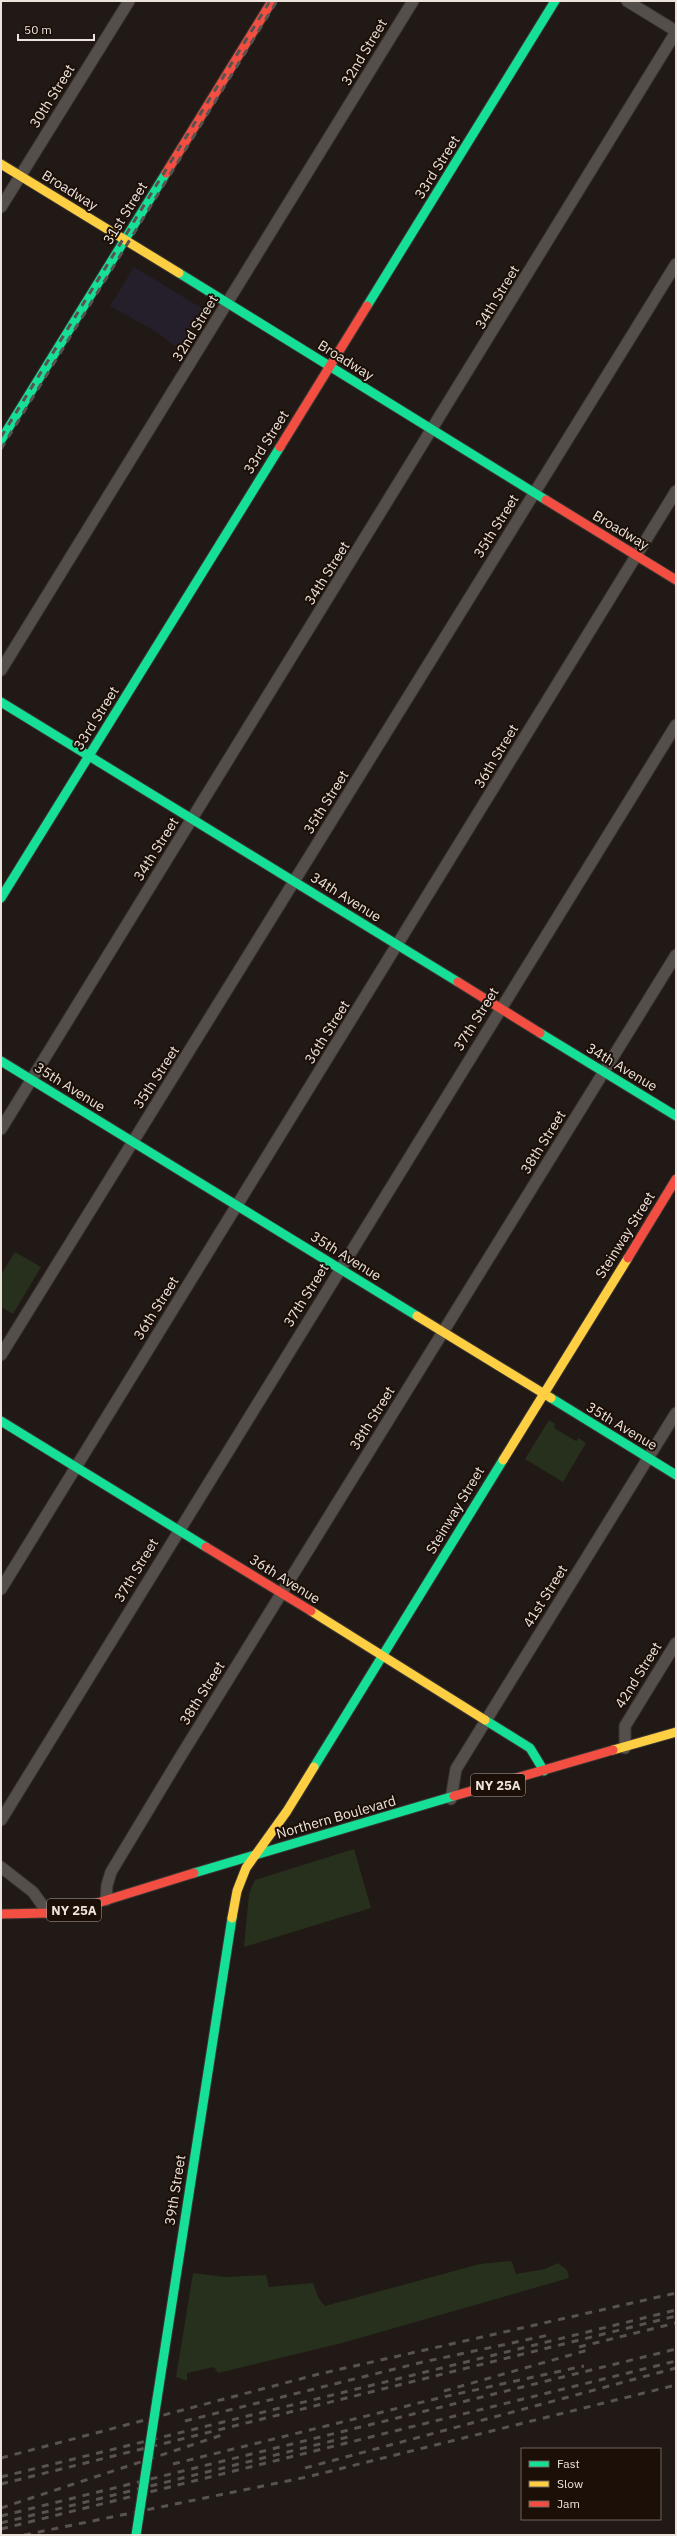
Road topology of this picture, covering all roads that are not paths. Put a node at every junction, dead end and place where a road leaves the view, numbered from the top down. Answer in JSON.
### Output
{"nodes":[{"id":1,"x":128,"y":1,"type":"edge"},
{"id":2,"x":272,"y":1,"type":"edge"},
{"id":3,"x":413,"y":1,"type":"edge"},
{"id":4,"x":556,"y":1,"type":"edge"},
{"id":5,"x":627,"y":1,"type":"edge"},
{"id":6,"x":676,"y":32,"type":"edge"},
{"id":7,"x":1,"y":164,"type":"edge"},
{"id":8,"x":20,"y":176,"type":"junction"},
{"id":9,"x":1,"y":207,"type":"edge"},
{"id":10,"x":125,"y":240,"type":"junction"},
{"id":11,"x":676,"y":264,"type":"edge"},
{"id":12,"x":227,"y":304,"type":"junction"},
{"id":13,"x":330,"y":366,"type":"junction"},
{"id":14,"x":433,"y":431,"type":"junction"},
{"id":15,"x":1,"y":440,"type":"edge"},
{"id":16,"x":676,"y":491,"type":"edge"},
{"id":17,"x":534,"y":493,"type":"junction"},
{"id":18,"x":635,"y":555,"type":"junction"},
{"id":19,"x":676,"y":580,"type":"edge"},
{"id":20,"x":1,"y":670,"type":"edge"},
{"id":21,"x":1,"y":702,"type":"edge"},
{"id":22,"x":676,"y":725,"type":"edge"},
{"id":23,"x":89,"y":756,"type":"junction"},
{"id":24,"x":192,"y":819,"type":"junction"},
{"id":25,"x":294,"y":882,"type":"junction"},
{"id":26,"x":1,"y":898,"type":"edge"},
{"id":27,"x":398,"y":946,"type":"junction"},
{"id":28,"x":676,"y":955,"type":"edge"},
{"id":29,"x":501,"y":1008,"type":"junction"},
{"id":30,"x":1,"y":1061,"type":"edge"},
{"id":31,"x":604,"y":1072,"type":"junction"},
{"id":32,"x":31,"y":1080,"type":"junction"},
{"id":33,"x":676,"y":1116,"type":"edge"},
{"id":34,"x":1,"y":1128,"type":"edge"},
{"id":35,"x":133,"y":1142,"type":"junction"},
{"id":36,"x":676,"y":1179,"type":"edge"},
{"id":37,"x":237,"y":1206,"type":"junction"},
{"id":38,"x":340,"y":1269,"type":"junction"},
{"id":39,"x":443,"y":1332,"type":"junction"},
{"id":40,"x":1,"y":1355,"type":"edge"},
{"id":41,"x":543,"y":1394,"type":"junction"},
{"id":42,"x":676,"y":1413,"type":"edge"},
{"id":43,"x":1,"y":1421,"type":"edge"},
{"id":44,"x":648,"y":1458,"type":"junction"},
{"id":45,"x":76,"y":1467,"type":"junction"},
{"id":46,"x":676,"y":1475,"type":"edge"},
{"id":47,"x":178,"y":1530,"type":"junction"},
{"id":48,"x":1,"y":1589,"type":"edge"},
{"id":49,"x":282,"y":1593,"type":"junction"},
{"id":50,"x":676,"y":1643,"type":"edge"},
{"id":51,"x":382,"y":1655,"type":"junction"},
{"id":52,"x":486,"y":1722,"type":"junction"},
{"id":53,"x":676,"y":1732,"type":"edge"},
{"id":54,"x":625,"y":1748,"type":"junction"},
{"id":55,"x":544,"y":1771,"type":"junction"},
{"id":56,"x":451,"y":1799,"type":"junction"},
{"id":57,"x":1,"y":1820,"type":"edge"},
{"id":58,"x":256,"y":1855,"type":"junction"},
{"id":59,"x":1,"y":1867,"type":"edge"},
{"id":60,"x":106,"y":1900,"type":"junction"},
{"id":61,"x":48,"y":1913,"type":"junction"},
{"id":62,"x":1,"y":1914,"type":"edge"},
{"id":63,"x":136,"y":2535,"type":"edge"}],
"edges":[{"from":1,"to":8,"type":"street","name":"30th Street"},
{"from":2,"to":10,"type":"main road","name":"31st Street"},
{"from":3,"to":12,"type":"street","name":"32nd Street"},
{"from":4,"to":13,"type":"main road","name":"33rd Street"},
{"from":5,"to":6,"type":"street"},
{"from":6,"to":14,"type":"street","name":"34th Street"},
{"from":7,"to":8,"type":"main road","name":"Broadway"},
{"from":8,"to":9,"type":"street","name":"30th Street"},
{"from":8,"to":10,"type":"main road","name":"Broadway"},
{"from":10,"to":12,"type":"main road","name":"Broadway"},
{"from":10,"to":15,"type":"main road","name":"31st Street"},
{"from":11,"to":17,"type":"street","name":"35th Street"},
{"from":12,"to":13,"type":"main road","name":"Broadway"},
{"from":12,"to":20,"type":"street","name":"32nd Street"},
{"from":13,"to":14,"type":"main road","name":"Broadway"},
{"from":13,"to":23,"type":"main road","name":"33rd Street"},
{"from":14,"to":17,"type":"main road","name":"Broadway"},
{"from":14,"to":24,"type":"street","name":"34th Street"},
{"from":16,"to":18,"type":"street","name":"36th Street"},
{"from":17,"to":18,"type":"main road","name":"Broadway"},
{"from":17,"to":25,"type":"street","name":"35th Street"},
{"from":18,"to":19,"type":"main road","name":"Broadway"},
{"from":18,"to":27,"type":"street","name":"36th Street"},
{"from":21,"to":23,"type":"main road","name":"34th Avenue"},
{"from":22,"to":29,"type":"street","name":"37th Street"},
{"from":23,"to":24,"type":"main road","name":"34th Avenue"},
{"from":23,"to":26,"type":"main road","name":"33rd Street"},
{"from":24,"to":25,"type":"main road","name":"34th Avenue"},
{"from":24,"to":32,"type":"street","name":"34th Street"},
{"from":25,"to":27,"type":"main road","name":"34th Avenue"},
{"from":25,"to":35,"type":"street","name":"35th Street"},
{"from":27,"to":29,"type":"main road","name":"34th Avenue"},
{"from":27,"to":37,"type":"street","name":"36th Street"},
{"from":28,"to":31,"type":"street","name":"38th Street"},
{"from":29,"to":31,"type":"main road","name":"34th Avenue"},
{"from":29,"to":38,"type":"street","name":"37th Street"},
{"from":30,"to":32,"type":"main road","name":"35th Avenue"},
{"from":31,"to":33,"type":"main road","name":"34th Avenue"},
{"from":31,"to":39,"type":"street","name":"38th Street"},
{"from":32,"to":34,"type":"street","name":"34th Street"},
{"from":32,"to":35,"type":"main road","name":"35th Avenue"},
{"from":35,"to":37,"type":"main road","name":"35th Avenue"},
{"from":35,"to":40,"type":"street","name":"35th Street"},
{"from":36,"to":41,"type":"main road","name":"Steinway Street"},
{"from":37,"to":38,"type":"main road","name":"35th Avenue"},
{"from":37,"to":45,"type":"street","name":"36th Street"},
{"from":38,"to":39,"type":"main road","name":"35th Avenue"},
{"from":38,"to":47,"type":"street","name":"37th Street"},
{"from":39,"to":41,"type":"main road","name":"35th Avenue"},
{"from":39,"to":49,"type":"street","name":"38th Street"},
{"from":41,"to":44,"type":"main road","name":"35th Avenue"},
{"from":41,"to":51,"type":"main road","name":"Steinway Street"},
{"from":42,"to":44,"type":"street","name":"41st Street"},
{"from":43,"to":45,"type":"main road","name":"36th Avenue"},
{"from":44,"to":46,"type":"main road","name":"35th Avenue"},
{"from":44,"to":52,"type":"street","name":"41st Street"},
{"from":45,"to":47,"type":"main road","name":"36th Avenue"},
{"from":45,"to":48,"type":"street","name":"36th Street"},
{"from":47,"to":49,"type":"main road","name":"36th Avenue"},
{"from":47,"to":57,"type":"street","name":"37th Street"},
{"from":49,"to":51,"type":"main road","name":"36th Avenue"},
{"from":49,"to":60,"type":"street","name":"38th Street"},
{"from":50,"to":54,"type":"street","name":"42nd Street"},
{"from":51,"to":52,"type":"main road","name":"36th Avenue"},
{"from":51,"to":58,"type":"main road","name":"Steinway Street"},
{"from":52,"to":55,"type":"main road","name":"36th Avenue"},
{"from":52,"to":56,"type":"street","name":"41st Street"},
{"from":53,"to":54,"type":"main road","name":"Northern Boulevard","number":"NY 25A"},
{"from":54,"to":55,"type":"main road","name":"Northern Boulevard","number":"NY 25A"},
{"from":55,"to":56,"type":"main road","name":"Northern Boulevard","number":"NY 25A"},
{"from":56,"to":58,"type":"main road","name":"Northern Boulevard","number":"NY 25A"},
{"from":58,"to":60,"type":"main road","name":"Northern Boulevard","number":"NY 25A"},
{"from":58,"to":63,"type":"main road","name":"39th Street","bridge":true},
{"from":59,"to":61,"type":"street"},
{"from":60,"to":61,"type":"main road","name":"Northern Boulevard","number":"NY 25A"},
{"from":61,"to":62,"type":"main road","name":"Northern Boulevard","number":"NY 25A"}]}
